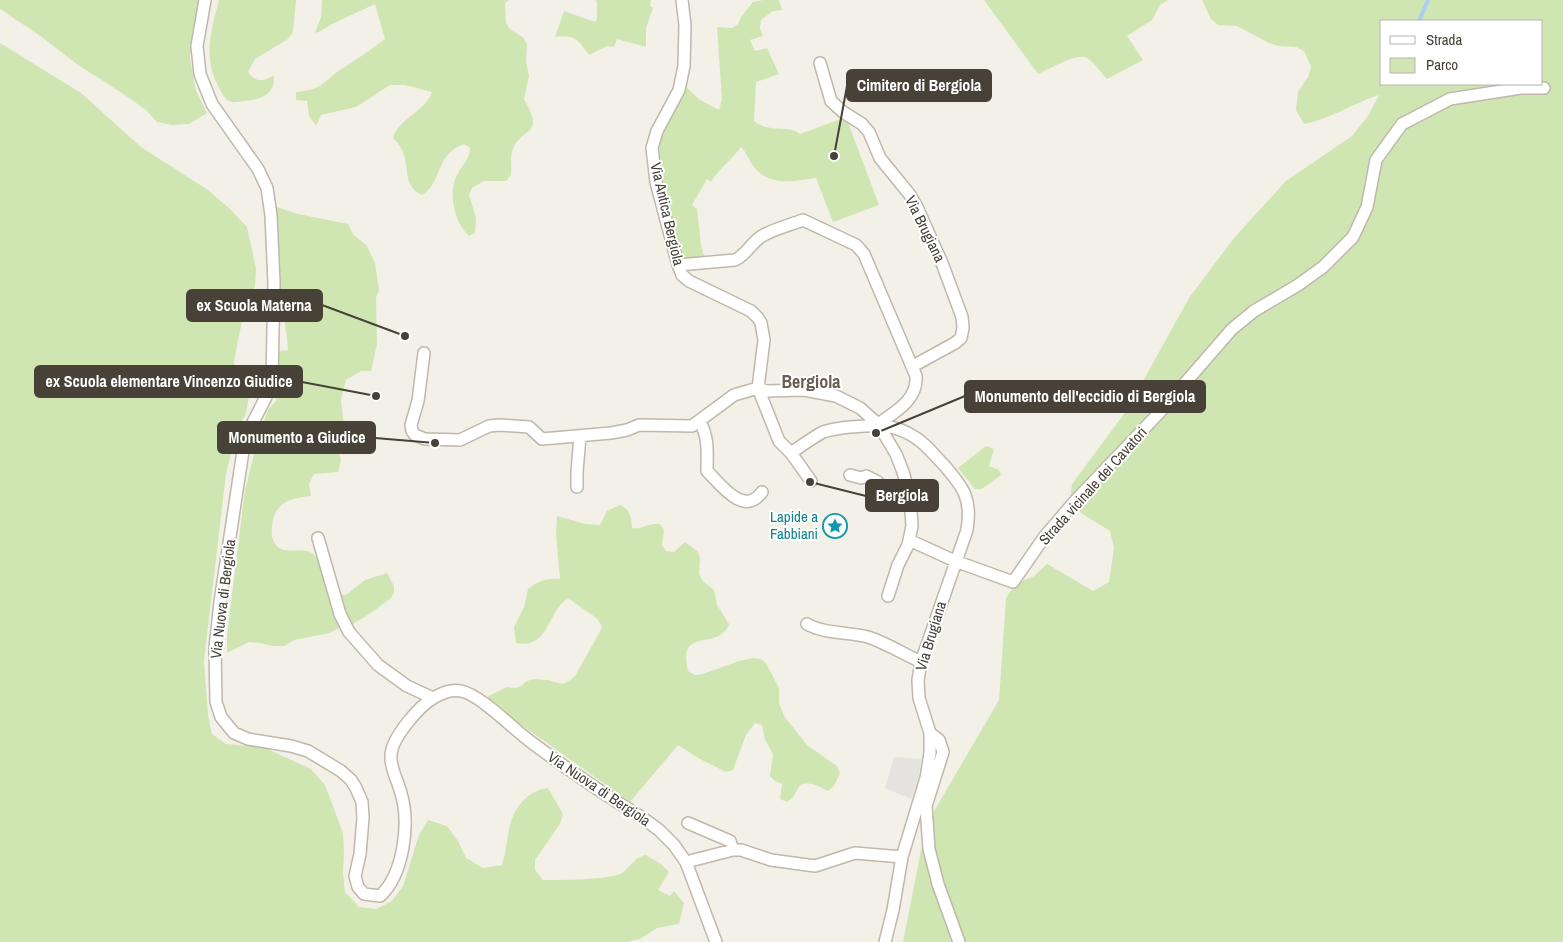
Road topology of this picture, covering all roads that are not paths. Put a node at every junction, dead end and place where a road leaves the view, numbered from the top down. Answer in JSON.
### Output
{"nodes":[{"id":1,"x":205,"y":0,"type":"edge"},
{"id":2,"x":682,"y":0,"type":"edge"},
{"id":3,"x":820,"y":63,"type":"dead end"},
{"id":4,"x":1544,"y":88,"type":"dead end"},
{"id":5,"x":678,"y":266,"type":"junction"},
{"id":6,"x":424,"y":353,"type":"dead end"},
{"id":7,"x":913,"y":366,"type":"junction"},
{"id":8,"x":758,"y":388,"type":"junction"},
{"id":9,"x":700,"y":422,"type":"junction"},
{"id":10,"x":878,"y":424,"type":"junction"},
{"id":11,"x":580,"y":436,"type":"junction"},
{"id":12,"x":791,"y":453,"type":"junction"},
{"id":13,"x":850,"y":475,"type":"dead end"},
{"id":14,"x":811,"y":481,"type":"dead end"},
{"id":15,"x":878,"y":482,"type":"dead end"},
{"id":16,"x":577,"y":487,"type":"dead end"},
{"id":17,"x":762,"y":492,"type":"dead end"},
{"id":18,"x":318,"y":538,"type":"dead end"},
{"id":19,"x":909,"y":540,"type":"junction"},
{"id":20,"x":955,"y":561,"type":"junction"},
{"id":21,"x":888,"y":596,"type":"dead end"},
{"id":22,"x":807,"y":624,"type":"dead end"},
{"id":23,"x":921,"y":662,"type":"junction"},
{"id":24,"x":433,"y":698,"type":"junction"},
{"id":25,"x":930,"y":733,"type":"junction"},
{"id":26,"x":688,"y":823,"type":"dead end"},
{"id":27,"x":733,"y":850,"type":"junction"},
{"id":28,"x":902,"y":857,"type":"junction"},
{"id":29,"x":686,"y":862,"type":"junction"},
{"id":30,"x":716,"y":942,"type":"edge"},
{"id":31,"x":885,"y":942,"type":"edge"},
{"id":32,"x":958,"y":942,"type":"edge"}],
"edges":[{"from":1,"to":24,"type":"street","name":"Via Nuova di Bergiola"},
{"from":2,"to":5,"type":"street","name":"Via Antica Bergiola"},
{"from":3,"to":7,"type":"street","name":"Via Brugiana"},
{"from":4,"to":20,"type":"street","name":"Strada vicinale dei Cavatori"},
{"from":5,"to":7,"type":"street","name":"Via Brugiana"},
{"from":5,"to":8,"type":"street","name":"Via Antica Bergiola"},
{"from":6,"to":11,"type":"street"},
{"from":7,"to":10,"type":"street","name":"Via Brugiana"},
{"from":8,"to":9,"type":"street"},
{"from":8,"to":10,"type":"street","name":"Via Brugiana"},
{"from":8,"to":12,"type":"street"},
{"from":9,"to":11,"type":"street"},
{"from":9,"to":17,"type":"street"},
{"from":10,"to":12,"type":"street","name":"Via Brugiana"},
{"from":10,"to":19,"type":"street","name":"Via Brugiana"},
{"from":10,"to":20,"type":"street","name":"Via Brugiana"},
{"from":11,"to":16,"type":"street"},
{"from":12,"to":14,"type":"street"},
{"from":13,"to":15,"type":"street"},
{"from":18,"to":24,"type":"street"},
{"from":19,"to":20,"type":"street"},
{"from":19,"to":21,"type":"street","name":"Via Brugiana"},
{"from":20,"to":23,"type":"street","name":"Via Brugiana"},
{"from":22,"to":23,"type":"street"},
{"from":23,"to":25,"type":"street","name":"Via Brugiana"},
{"from":24,"to":29,"type":"street","name":"Via Nuova di Bergiola"},
{"from":25,"to":28,"type":"street","name":"Via Brugiana"},
{"from":25,"to":32,"type":"street"},
{"from":26,"to":27,"type":"street"},
{"from":27,"to":28,"type":"street"},
{"from":27,"to":29,"type":"street"},
{"from":28,"to":31,"type":"street"},
{"from":29,"to":30,"type":"street","name":"Via Nuova di Bergiola"}]}
